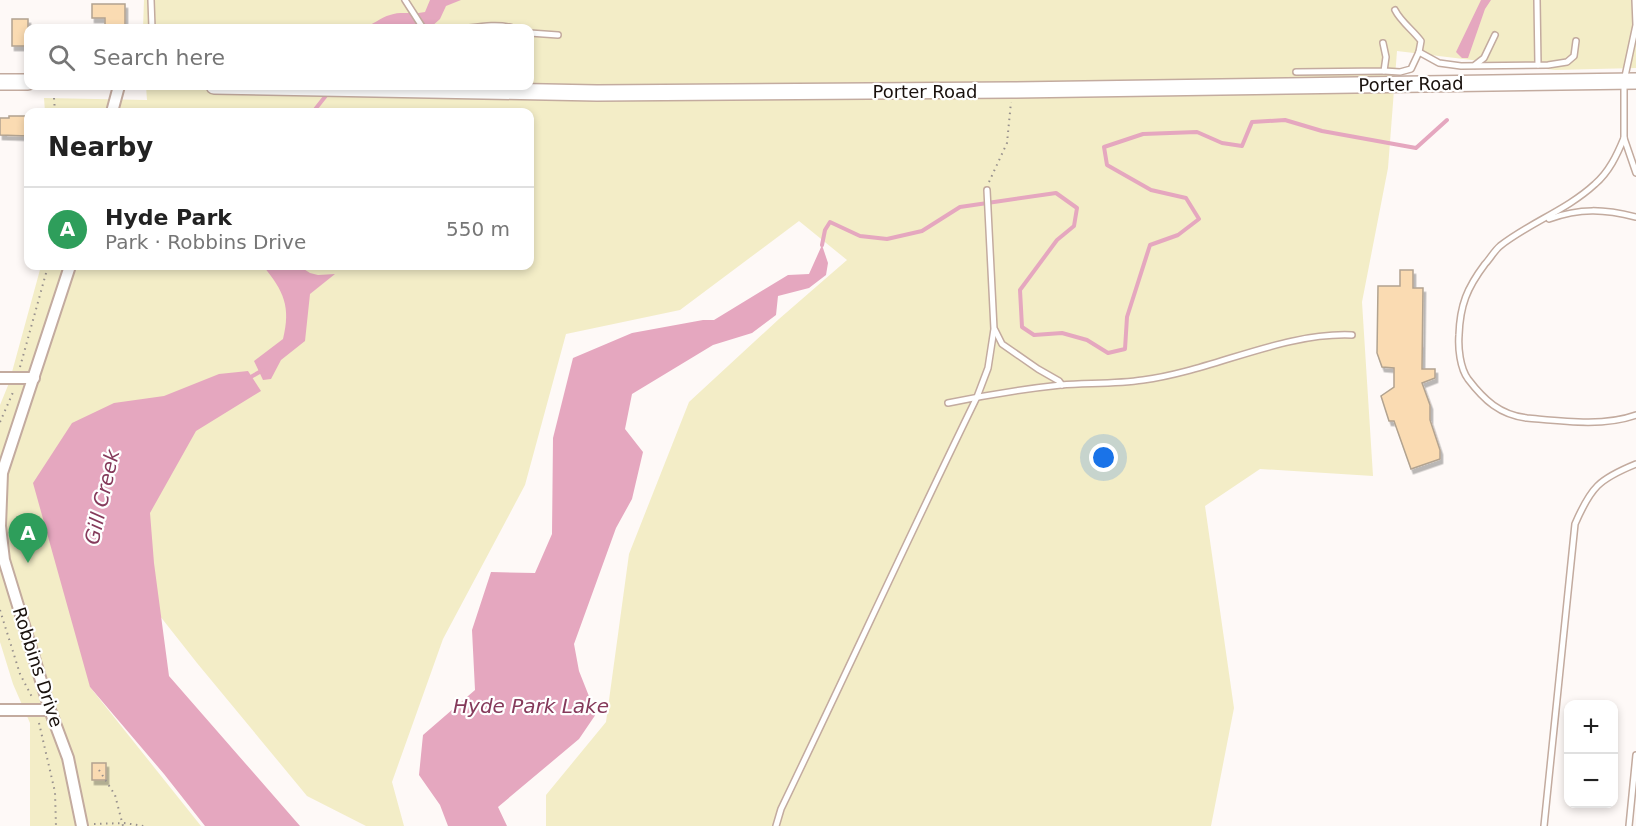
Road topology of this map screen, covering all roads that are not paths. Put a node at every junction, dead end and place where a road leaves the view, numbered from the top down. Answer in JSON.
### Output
{"nodes":[{"id":1,"x":152,"y":0,"type":"edge"},
{"id":2,"x":405,"y":0,"type":"edge"},
{"id":3,"x":1537,"y":0,"type":"edge"},
{"id":4,"x":1635,"y":0,"type":"edge"},
{"id":5,"x":1395,"y":10,"type":"dead end"},
{"id":6,"x":152,"y":24,"type":"edge"},
{"id":7,"x":420,"y":24,"type":"edge"},
{"id":8,"x":534,"y":33,"type":"edge"},
{"id":9,"x":1495,"y":34,"type":"dead end"},
{"id":10,"x":558,"y":35,"type":"dead end"},
{"id":11,"x":1576,"y":41,"type":"dead end"},
{"id":12,"x":1383,"y":43,"type":"dead end"},
{"id":13,"x":1419,"y":52,"type":"junction"},
{"id":14,"x":1538,"y":65,"type":"junction"},
{"id":15,"x":1474,"y":66,"type":"junction"},
{"id":16,"x":1384,"y":71,"type":"junction"},
{"id":17,"x":1296,"y":72,"type":"dead end"},
{"id":18,"x":1630,"y":81,"type":"edge"},
{"id":19,"x":0,"y":82,"type":"edge"},
{"id":20,"x":24,"y":82,"type":"edge"},
{"id":21,"x":118,"y":90,"type":"edge"},
{"id":22,"x":506,"y":90,"type":"edge"},
{"id":23,"x":113,"y":108,"type":"edge"},
{"id":24,"x":1624,"y":138,"type":"junction"},
{"id":25,"x":1636,"y":172,"type":"edge"},
{"id":26,"x":987,"y":190,"type":"road end"},
{"id":27,"x":1636,"y":217,"type":"edge"},
{"id":28,"x":1536,"y":224,"type":"junction"},
{"id":29,"x":69,"y":270,"type":"edge"},
{"id":30,"x":994,"y":329,"type":"junction"},
{"id":31,"x":1352,"y":335,"type":"dead end"},
{"id":32,"x":0,"y":378,"type":"edge"},
{"id":33,"x":34,"y":378,"type":"junction"},
{"id":34,"x":1062,"y":385,"type":"junction"},
{"id":35,"x":977,"y":397,"type":"junction"},
{"id":36,"x":948,"y":403,"type":"dead end"},
{"id":37,"x":1636,"y":415,"type":"edge"},
{"id":38,"x":1636,"y":464,"type":"edge"},
{"id":39,"x":0,"y":526,"type":"edge"},
{"id":40,"x":0,"y":710,"type":"edge"},
{"id":41,"x":50,"y":710,"type":"junction"},
{"id":42,"x":1636,"y":755,"type":"edge"},
{"id":43,"x":82,"y":825,"type":"edge"},
{"id":44,"x":776,"y":826,"type":"edge"},
{"id":45,"x":1544,"y":826,"type":"edge"},
{"id":46,"x":1629,"y":826,"type":"edge"}],
"edges":[{"from":1,"to":6,"type":"lane"},
{"from":2,"to":7,"type":"lane"},
{"from":3,"to":14,"type":"lane"},
{"from":4,"to":18,"type":"lane"},
{"from":5,"to":13,"type":"lane"},
{"from":8,"to":10,"type":"lane"},
{"from":9,"to":15,"type":"lane"},
{"from":11,"to":14,"type":"lane"},
{"from":12,"to":16,"type":"lane"},
{"from":13,"to":15,"type":"lane"},
{"from":13,"to":16,"type":"lane"},
{"from":14,"to":15,"type":"lane"},
{"from":16,"to":17,"type":"lane"},
{"from":18,"to":22,"type":"main road","name":"Porter Road"},
{"from":18,"to":24,"type":"lane"},
{"from":19,"to":20,"type":"main road"},
{"from":21,"to":23,"type":"street"},
{"from":24,"to":25,"type":"lane"},
{"from":24,"to":28,"type":"lane"},
{"from":26,"to":30,"type":"lane"},
{"from":27,"to":28,"type":"lane"},
{"from":28,"to":37,"type":"lane"},
{"from":29,"to":33,"type":"street","name":"Robbins Drive"},
{"from":30,"to":34,"type":"lane"},
{"from":30,"to":35,"type":"lane"},
{"from":31,"to":34,"type":"lane"},
{"from":32,"to":33,"type":"street"},
{"from":33,"to":39,"type":"street","name":"Robbins Drive"},
{"from":34,"to":35,"type":"lane"},
{"from":35,"to":36,"type":"lane"},
{"from":35,"to":44,"type":"lane"},
{"from":38,"to":45,"type":"lane"},
{"from":39,"to":41,"type":"street","name":"Robbins Drive"},
{"from":40,"to":41,"type":"street"},
{"from":41,"to":43,"type":"street","name":"Robbins Drive"},
{"from":42,"to":46,"type":"lane"}]}
